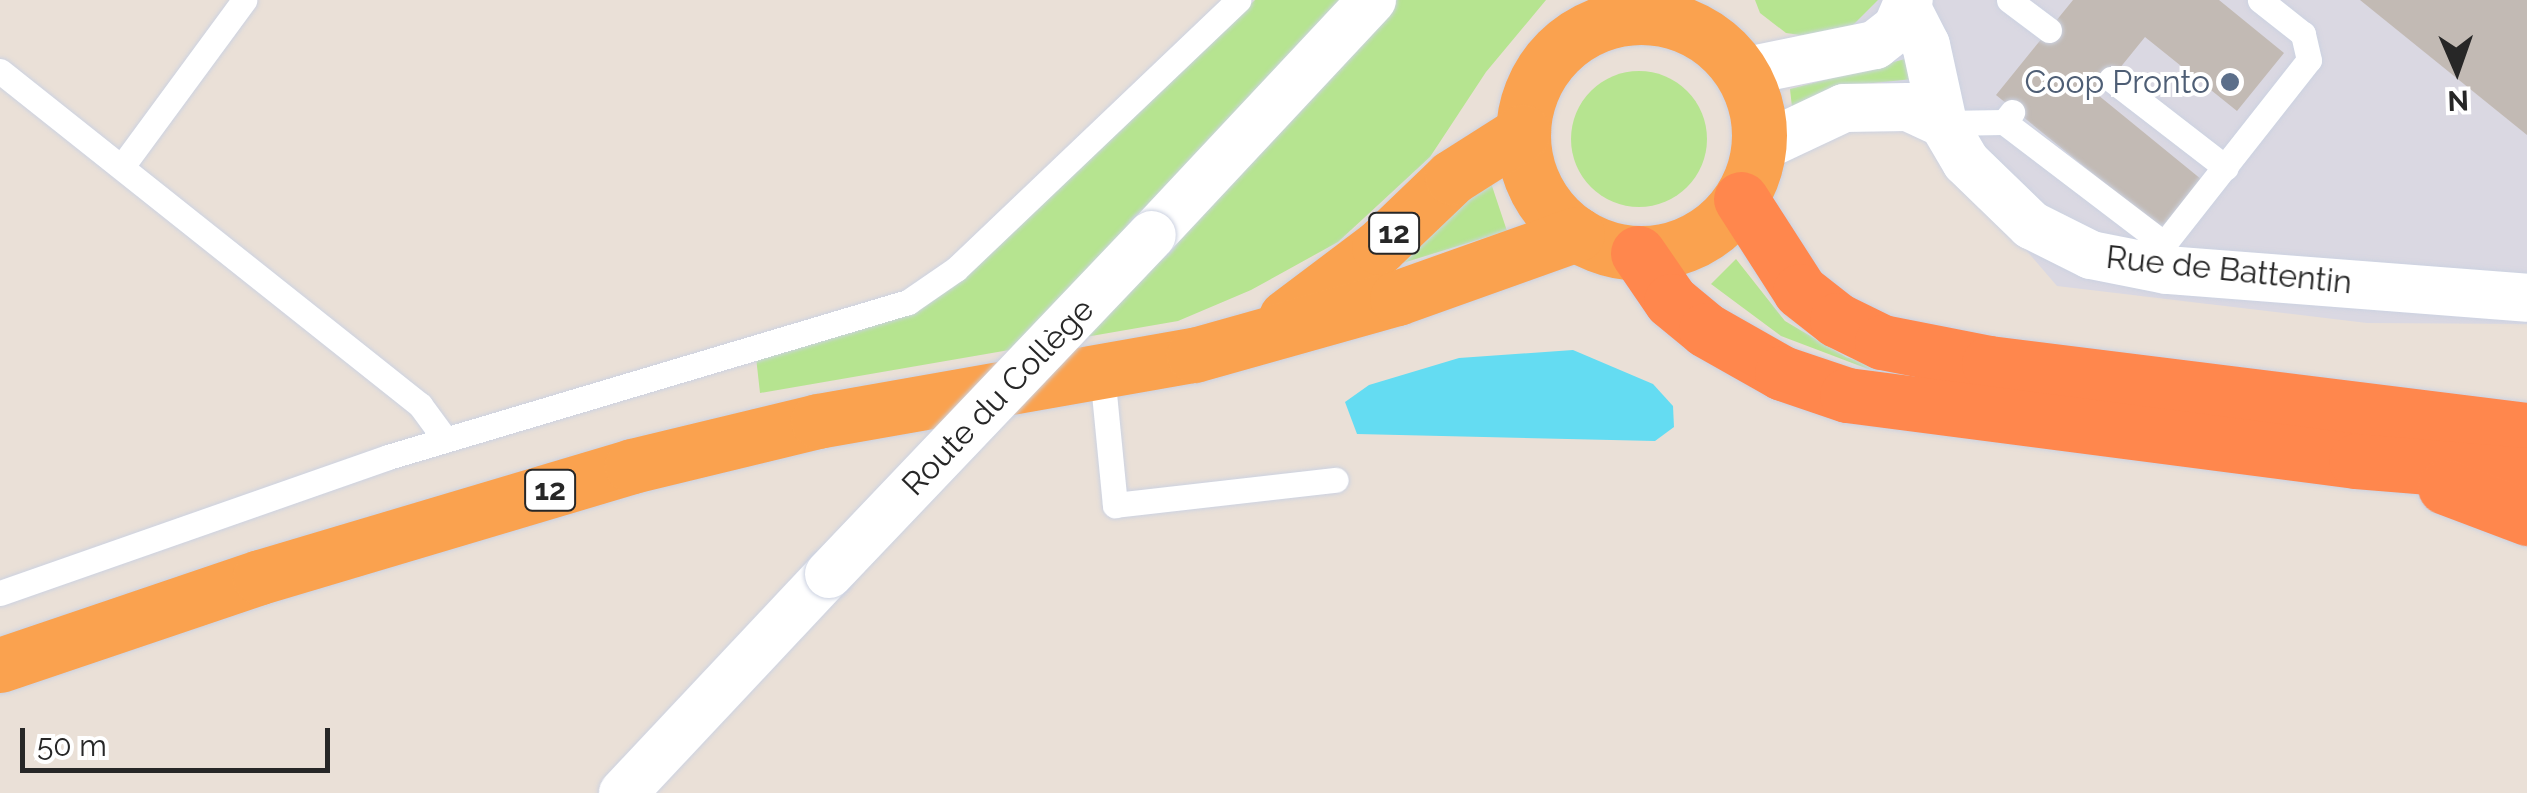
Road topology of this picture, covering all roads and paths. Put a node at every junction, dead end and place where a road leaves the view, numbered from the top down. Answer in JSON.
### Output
{"nodes":[{"id":1,"x":244,"y":0,"type":"edge"},
{"id":2,"x":1238,"y":0,"type":"edge"},
{"id":3,"x":1372,"y":0,"type":"edge"},
{"id":4,"x":2008,"y":0,"type":"edge"},
{"id":5,"x":2260,"y":0,"type":"edge"},
{"id":6,"x":1908,"y":5,"type":"edge"},
{"id":7,"x":1603,"y":12,"type":"edge"},
{"id":8,"x":2049,"y":30,"type":"dead end"},
{"id":9,"x":1724,"y":37,"type":"edge"},
{"id":10,"x":0,"y":71,"type":"edge"},
{"id":11,"x":2111,"y":79,"type":"dead end"},
{"id":12,"x":1943,"y":124,"type":"junction"},
{"id":13,"x":1523,"y":132,"type":"junction"},
{"id":14,"x":1759,"y":148,"type":"junction"},
{"id":15,"x":123,"y":166,"type":"junction"},
{"id":16,"x":2226,"y":168,"type":"junction"},
{"id":17,"x":1741,"y":199,"type":"junction"},
{"id":18,"x":1576,"y":234,"type":"junction"},
{"id":19,"x":1638,"y":253,"type":"junction"},
{"id":20,"x":2527,"y":298,"type":"edge"},
{"id":21,"x":1264,"y":333,"type":"junction"},
{"id":22,"x":1102,"y":373,"type":"junction"},
{"id":23,"x":2518,"y":427,"type":"edge"},
{"id":24,"x":445,"y":439,"type":"junction"},
{"id":25,"x":2356,"y":461,"type":"junction"},
{"id":26,"x":2527,"y":475,"type":"edge"},
{"id":27,"x":1336,"y":480,"type":"dead end"},
{"id":28,"x":2527,"y":518,"type":"edge"},
{"id":29,"x":0,"y":592,"type":"edge"},
{"id":30,"x":0,"y":666,"type":"edge"},
{"id":31,"x":623,"y":793,"type":"edge"}],
"edges":[{"from":1,"to":15,"type":"lane"},
{"from":2,"to":24,"type":"lane"},
{"from":3,"to":31,"type":"street","name":"Route du Collège","bridge":true},
{"from":4,"to":8,"type":"lane"},
{"from":5,"to":16,"type":"lane"},
{"from":6,"to":9,"type":"street"},
{"from":6,"to":12,"type":"street"},
{"from":7,"to":9,"type":"highway"},
{"from":7,"to":13,"type":"highway"},
{"from":9,"to":14,"type":"highway"},
{"from":10,"to":15,"type":"lane"},
{"from":11,"to":16,"type":"lane"},
{"from":12,"to":14,"type":"street"},
{"from":12,"to":16,"type":"lane"},
{"from":12,"to":20,"type":"street","name":"Rue de Battentin"},
{"from":13,"to":18,"type":"highway"},
{"from":13,"to":21,"type":"highway","number":"12"},
{"from":14,"to":17,"type":"highway"},
{"from":15,"to":24,"type":"lane"},
{"from":17,"to":19,"type":"highway"},
{"from":17,"to":23,"type":"highway"},
{"from":18,"to":19,"type":"highway"},
{"from":18,"to":21,"type":"highway","number":"12"},
{"from":19,"to":25,"type":"highway"},
{"from":21,"to":22,"type":"highway","number":"12"},
{"from":22,"to":27,"type":"lane"},
{"from":22,"to":30,"type":"highway","number":"12"},
{"from":24,"to":29,"type":"lane"},
{"from":25,"to":26,"type":"highway"},
{"from":25,"to":28,"type":"highway"}]}
